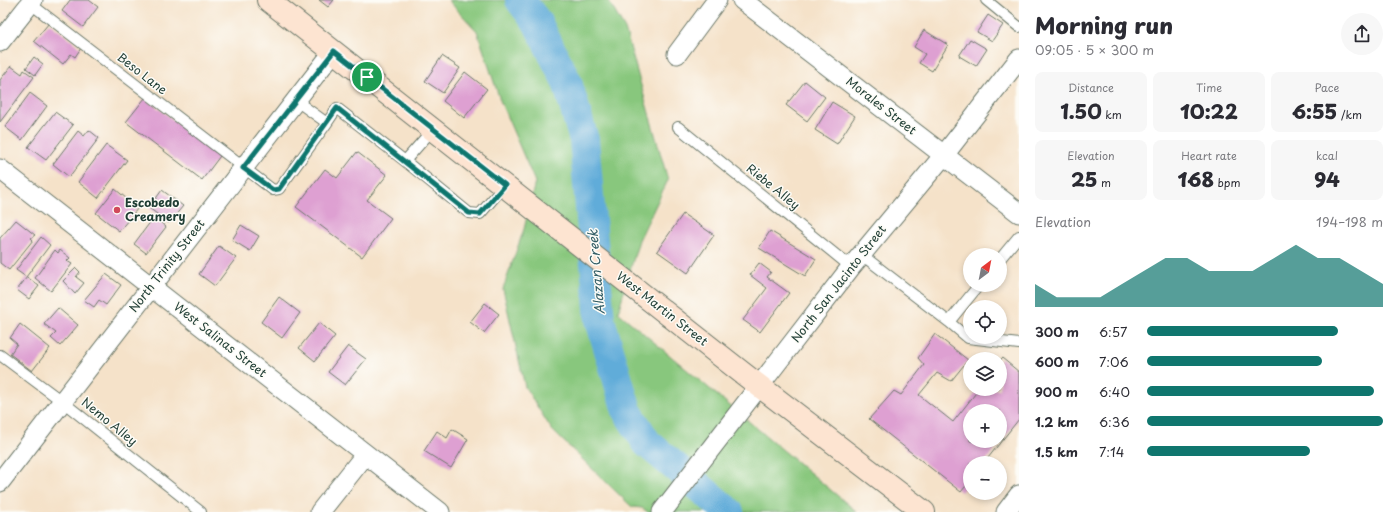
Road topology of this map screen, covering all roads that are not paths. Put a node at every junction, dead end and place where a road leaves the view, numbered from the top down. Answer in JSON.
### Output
{"nodes":[{"id":1,"x":268,"y":0,"type":"edge"},
{"id":2,"x":717,"y":0,"type":"edge"},
{"id":3,"x":742,"y":0,"type":"edge"},
{"id":4,"x":986,"y":0,"type":"edge"},
{"id":5,"x":29,"y":1,"type":"edge"},
{"id":6,"x":1019,"y":27,"type":"edge"},
{"id":7,"x":0,"y":42,"type":"edge"},
{"id":8,"x":334,"y":51,"type":"junction"},
{"id":9,"x":677,"y":54,"type":"dead end"},
{"id":10,"x":1019,"y":59,"type":"edge"},
{"id":11,"x":295,"y":100,"type":"junction"},
{"id":12,"x":327,"y":123,"type":"junction"},
{"id":13,"x":678,"y":127,"type":"dead end"},
{"id":14,"x":434,"y":129,"type":"junction"},
{"id":15,"x":944,"y":155,"type":"junction"},
{"id":16,"x":405,"y":161,"type":"junction"},
{"id":17,"x":243,"y":168,"type":"junction"},
{"id":18,"x":0,"y":169,"type":"edge"},
{"id":19,"x":505,"y":185,"type":"junction"},
{"id":20,"x":1019,"y":213,"type":"edge"},
{"id":21,"x":1019,"y":236,"type":"edge"},
{"id":22,"x":1015,"y":248,"type":"edge"},
{"id":23,"x":856,"y":261,"type":"junction"},
{"id":24,"x":152,"y":286,"type":"junction"},
{"id":25,"x":973,"y":292,"type":"edge"},
{"id":26,"x":949,"y":322,"type":"junction"},
{"id":27,"x":1019,"y":344,"type":"edge"},
{"id":28,"x":0,"y":354,"type":"edge"},
{"id":29,"x":760,"y":386,"type":"junction"},
{"id":30,"x":63,"y":402,"type":"junction"},
{"id":31,"x":365,"y":454,"type":"junction"},
{"id":32,"x":0,"y":482,"type":"edge"},
{"id":33,"x":1019,"y":495,"type":"edge"},
{"id":34,"x":201,"y":512,"type":"edge"},
{"id":35,"x":320,"y":512,"type":"edge"},
{"id":36,"x":440,"y":512,"type":"edge"},
{"id":37,"x":662,"y":512,"type":"edge"},
{"id":38,"x":924,"y":512,"type":"edge"},
{"id":39,"x":1006,"y":512,"type":"edge"}],
"edges":[{"from":1,"to":8,"type":"main road","name":"West Martin Street"},
{"from":2,"to":9,"type":"street"},
{"from":3,"to":15,"type":"street","name":"Morales Street"},
{"from":4,"to":6,"type":"lane"},
{"from":5,"to":7,"type":"street"},
{"from":5,"to":17,"type":"lane","name":"Beso Lane"},
{"from":8,"to":11,"type":"street","name":"North Trinity Street"},
{"from":8,"to":14,"type":"main road","name":"West Martin Street"},
{"from":10,"to":15,"type":"street","name":"North San Jacinto Street"},
{"from":11,"to":12,"type":"lane"},
{"from":11,"to":17,"type":"street","name":"North Trinity Street"},
{"from":12,"to":16,"type":"lane","name":"Beso Lane"},
{"from":12,"to":17,"type":"lane","name":"Beso Lane"},
{"from":13,"to":23,"type":"lane","name":"Riebe Alley"},
{"from":14,"to":16,"type":"lane"},
{"from":14,"to":19,"type":"main road","name":"West Martin Street"},
{"from":15,"to":20,"type":"street","name":"Morales Street"},
{"from":15,"to":23,"type":"street","name":"North San Jacinto Street"},
{"from":16,"to":19,"type":"lane"},
{"from":17,"to":24,"type":"street","name":"North Trinity Street"},
{"from":18,"to":24,"type":"street","name":"West Salinas Street"},
{"from":19,"to":29,"type":"main road","name":"West Martin Street"},
{"from":21,"to":22,"type":"lane"},
{"from":23,"to":26,"type":"lane","name":"Riebe Alley"},
{"from":23,"to":29,"type":"street","name":"North San Jacinto Street"},
{"from":24,"to":30,"type":"street","name":"North Trinity Street"},
{"from":24,"to":31,"type":"street","name":"West Salinas Street"},
{"from":25,"to":26,"type":"lane"},
{"from":26,"to":27,"type":"lane","name":"Riebe Alley"},
{"from":28,"to":30,"type":"lane","name":"Nemo Alley"},
{"from":29,"to":37,"type":"street","name":"North San Jacinto Street"},
{"from":29,"to":38,"type":"main road","name":"West Martin Street"},
{"from":30,"to":32,"type":"street","name":"North Trinity Street"},
{"from":30,"to":34,"type":"lane","name":"Nemo Alley"},
{"from":31,"to":35,"type":"street"},
{"from":31,"to":36,"type":"street","name":"West Salinas Street"},
{"from":33,"to":39,"type":"street"}]}
